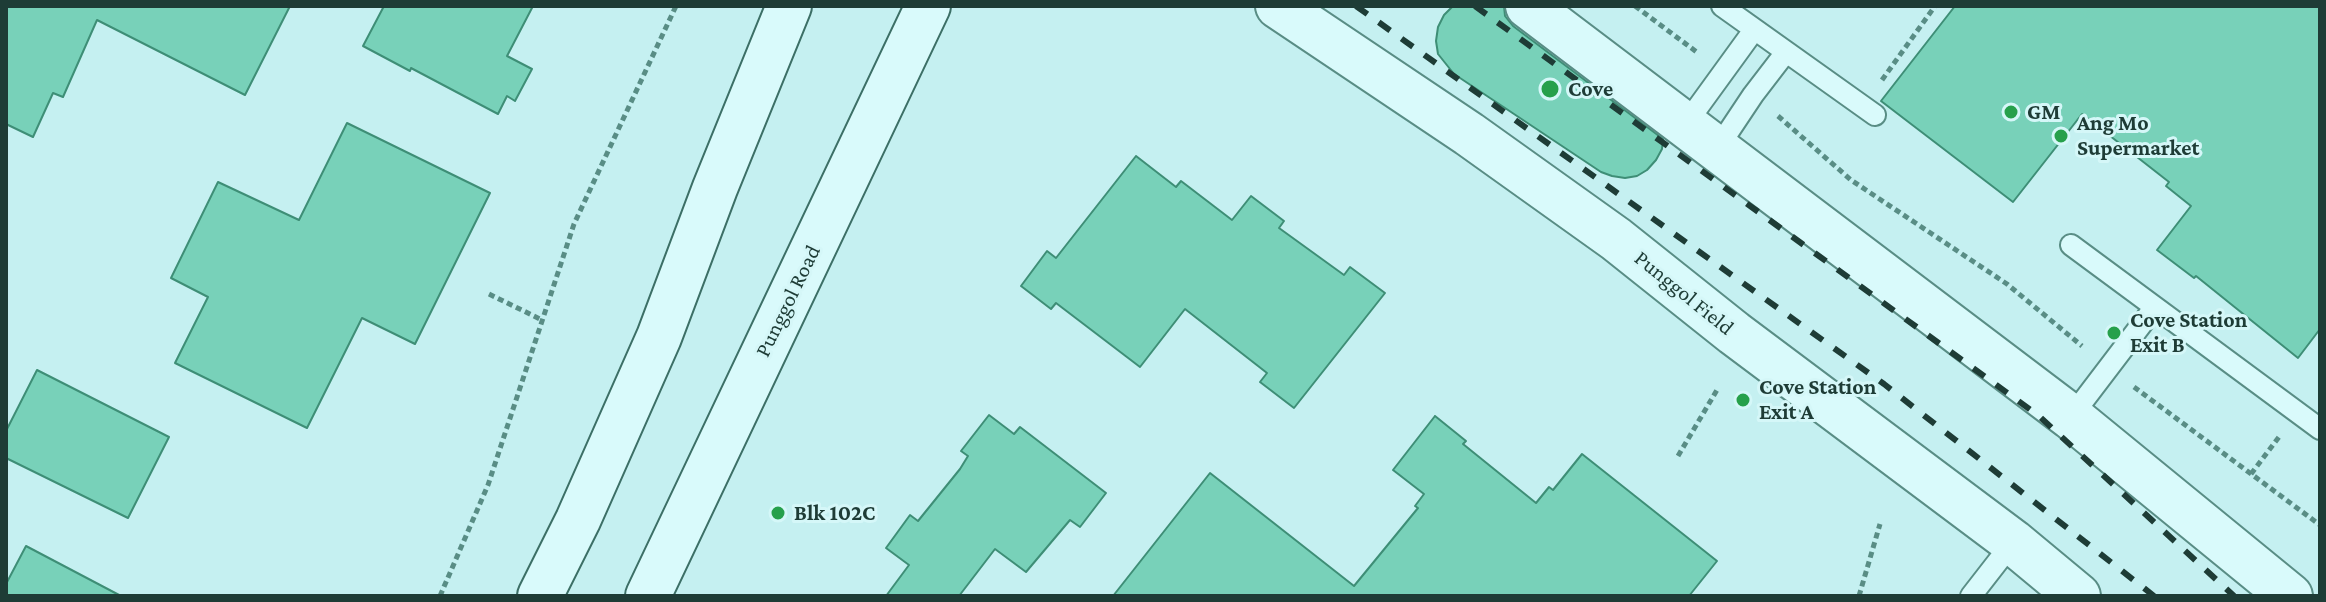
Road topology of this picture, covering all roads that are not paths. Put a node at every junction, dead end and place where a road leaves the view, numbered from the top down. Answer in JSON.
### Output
{"nodes":[{"id":1,"x":789,"y":6,"type":"edge"},
{"id":2,"x":1278,"y":6,"type":"edge"},
{"id":3,"x":1528,"y":6,"type":"edge"},
{"id":4,"x":1722,"y":6,"type":"edge"},
{"id":5,"x":932,"y":10,"type":"edge"},
{"id":6,"x":1754,"y":30,"type":"junction"},
{"id":7,"x":1786,"y":52,"type":"junction"},
{"id":8,"x":1869,"y":110,"type":"road end"},
{"id":9,"x":1701,"y":137,"type":"junction"},
{"id":10,"x":2071,"y":245,"type":"dead end"},
{"id":11,"x":2154,"y":308,"type":"junction"},
{"id":12,"x":2071,"y":417,"type":"junction"},
{"id":13,"x":2320,"y":429,"type":"edge"},
{"id":14,"x":2013,"y":542,"type":"junction"},
{"id":15,"x":540,"y":596,"type":"edge"},
{"id":16,"x":648,"y":596,"type":"edge"},
{"id":17,"x":1971,"y":596,"type":"edge"},
{"id":18,"x":2078,"y":596,"type":"edge"},
{"id":19,"x":2290,"y":596,"type":"edge"}],
"edges":[{"from":1,"to":15,"type":"street"},
{"from":2,"to":14,"type":"street","name":"Punggol Field"},
{"from":3,"to":9,"type":"street"},
{"from":4,"to":6,"type":"lane"},
{"from":5,"to":16,"type":"street","name":"Punggol Road"},
{"from":6,"to":7,"type":"lane"},
{"from":6,"to":9,"type":"lane"},
{"from":7,"to":8,"type":"lane"},
{"from":7,"to":9,"type":"lane"},
{"from":9,"to":12,"type":"street"},
{"from":10,"to":11,"type":"lane"},
{"from":11,"to":12,"type":"lane"},
{"from":11,"to":13,"type":"lane"},
{"from":12,"to":19,"type":"street"},
{"from":14,"to":17,"type":"lane"},
{"from":14,"to":18,"type":"street","name":"Punggol Field"}]}
